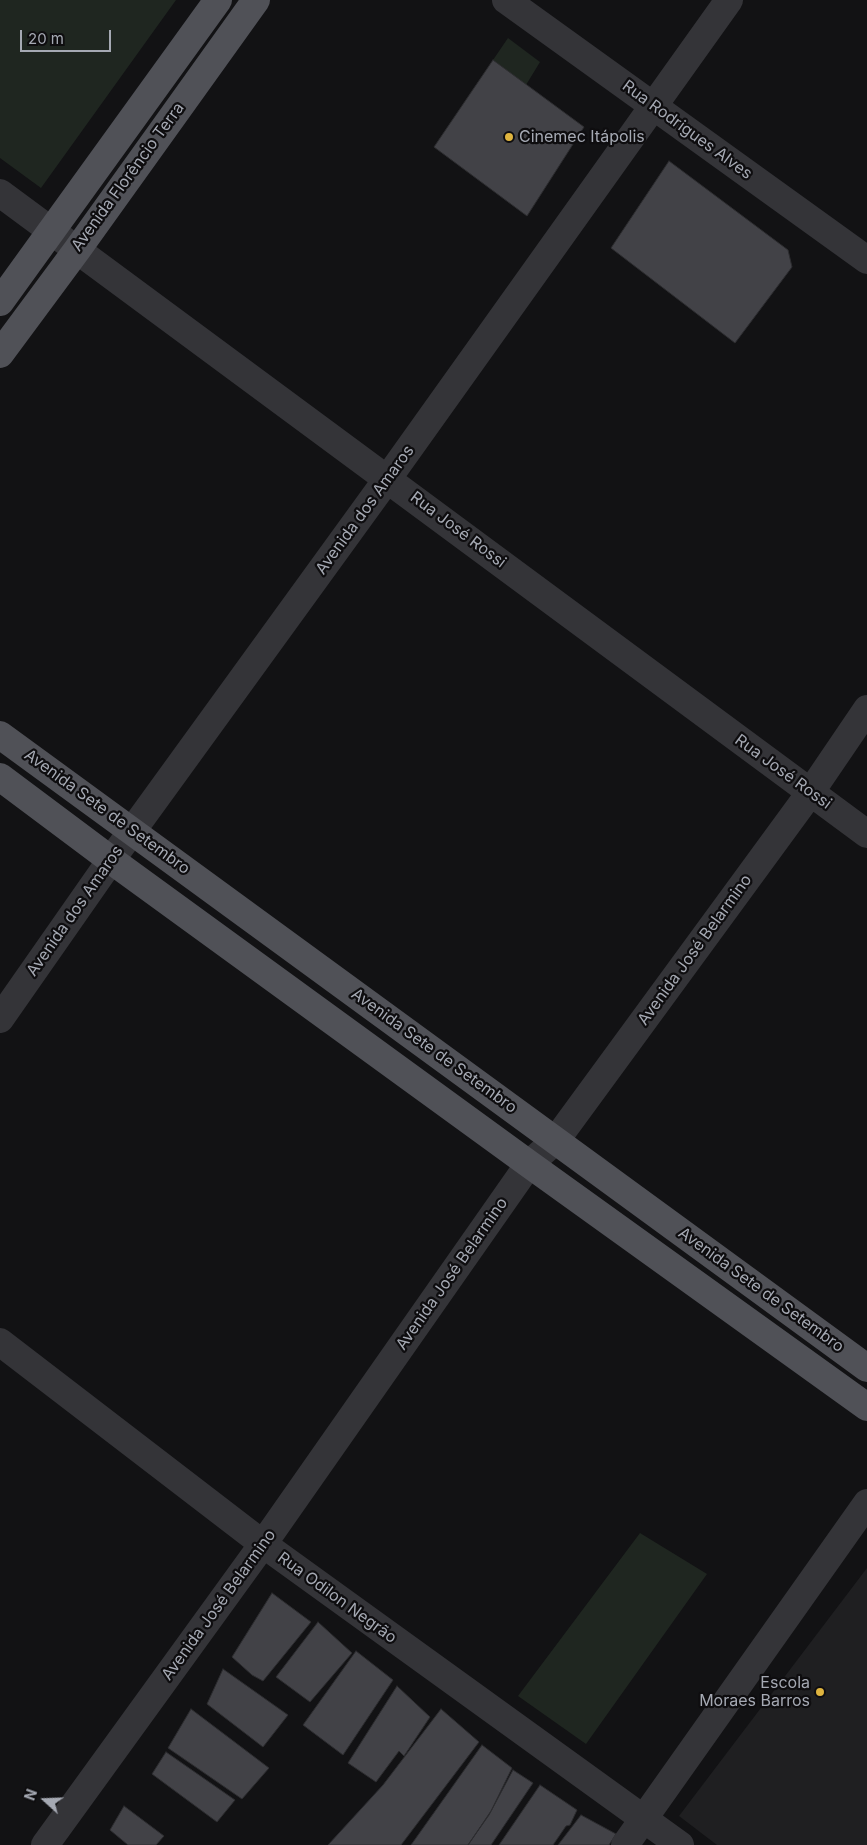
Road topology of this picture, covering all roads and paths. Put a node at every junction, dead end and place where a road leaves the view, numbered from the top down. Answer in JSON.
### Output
{"nodes":[{"id":1,"x":218,"y":0,"type":"edge"},
{"id":2,"x":256,"y":0,"type":"edge"},
{"id":3,"x":506,"y":0,"type":"edge"},
{"id":4,"x":729,"y":0,"type":"edge"},
{"id":5,"x":188,"y":41,"type":"junction"},
{"id":6,"x":213,"y":59,"type":"junction"},
{"id":7,"x":652,"y":106,"type":"junction"},
{"id":8,"x":0,"y":193,"type":"edge"},
{"id":9,"x":50,"y":230,"type":"junction"},
{"id":10,"x":77,"y":250,"type":"junction"},
{"id":11,"x":867,"y":260,"type":"edge"},
{"id":12,"x":0,"y":302,"type":"edge"},
{"id":13,"x":0,"y":354,"type":"edge"},
{"id":14,"x":388,"y":478,"type":"junction"},
{"id":15,"x":867,"y":709,"type":"edge"},
{"id":16,"x":0,"y":734,"type":"edge"},
{"id":17,"x":0,"y":777,"type":"edge"},
{"id":18,"x":810,"y":792,"type":"junction"},
{"id":19,"x":133,"y":830,"type":"junction"},
{"id":20,"x":867,"y":834,"type":"edge"},
{"id":21,"x":110,"y":860,"type":"junction"},
{"id":22,"x":282,"y":940,"type":"junction"},
{"id":23,"x":260,"y":968,"type":"junction"},
{"id":24,"x":0,"y":1019,"type":"edge"},
{"id":25,"x":433,"y":1051,"type":"junction"},
{"id":26,"x":413,"y":1080,"type":"junction"},
{"id":27,"x":556,"y":1140,"type":"junction"},
{"id":28,"x":529,"y":1164,"type":"junction"},
{"id":29,"x":663,"y":1219,"type":"junction"},
{"id":30,"x":643,"y":1247,"type":"junction"},
{"id":31,"x":806,"y":1323,"type":"junction"},
{"id":32,"x":0,"y":1342,"type":"edge"},
{"id":33,"x":786,"y":1349,"type":"junction"},
{"id":34,"x":867,"y":1368,"type":"edge"},
{"id":35,"x":867,"y":1407,"type":"edge"},
{"id":36,"x":867,"y":1503,"type":"edge"},
{"id":37,"x":263,"y":1544,"type":"junction"},
{"id":38,"x":644,"y":1819,"type":"junction"},
{"id":39,"x":45,"y":1845,"type":"edge"},
{"id":40,"x":625,"y":1845,"type":"edge"},
{"id":41,"x":680,"y":1845,"type":"edge"}],
"edges":[{"from":1,"to":5,"type":"main road","name":"Avenida Florêncio Terra"},
{"from":2,"to":6,"type":"main road","name":"Avenida Florêncio Terra"},
{"from":3,"to":7,"type":"street","name":"Rua Rodrigues Alves"},
{"from":4,"to":7,"type":"street","name":"Avenida dos Amaros"},
{"from":5,"to":6,"type":"main road"},
{"from":5,"to":9,"type":"main road","name":"Avenida Florêncio Terra"},
{"from":6,"to":10,"type":"main road","name":"Avenida Florêncio Terra"},
{"from":7,"to":11,"type":"street","name":"Rua Rodrigues Alves"},
{"from":7,"to":14,"type":"street","name":"Avenida dos Amaros"},
{"from":8,"to":9,"type":"street","name":"Rua José Rossi"},
{"from":9,"to":10,"type":"street","name":"Rua José Rossi"},
{"from":9,"to":12,"type":"main road","name":"Avenida Florêncio Terra"},
{"from":10,"to":13,"type":"main road","name":"Avenida Florêncio Terra"},
{"from":10,"to":14,"type":"street","name":"Rua José Rossi"},
{"from":14,"to":18,"type":"street","name":"Rua José Rossi"},
{"from":14,"to":19,"type":"street","name":"Avenida dos Amaros"},
{"from":15,"to":18,"type":"street","name":"Avenida José Belarmino"},
{"from":16,"to":19,"type":"main road","name":"Avenida Sete de Setembro"},
{"from":17,"to":21,"type":"main road","name":"Avenida Sete de Setembro"},
{"from":18,"to":20,"type":"street","name":"Rua José Rossi"},
{"from":18,"to":27,"type":"street","name":"Avenida José Belarmino"},
{"from":19,"to":21,"type":"street","name":"Avenida dos Amaros"},
{"from":19,"to":22,"type":"main road","name":"Avenida Sete de Setembro"},
{"from":21,"to":23,"type":"main road","name":"Avenida Sete de Setembro"},
{"from":21,"to":24,"type":"street","name":"Avenida dos Amaros"},
{"from":22,"to":23,"type":"main road"},
{"from":22,"to":25,"type":"main road","name":"Avenida Sete de Setembro"},
{"from":23,"to":26,"type":"main road","name":"Avenida Sete de Setembro"},
{"from":25,"to":26,"type":"main road"},
{"from":25,"to":27,"type":"main road","name":"Avenida Sete de Setembro"},
{"from":26,"to":28,"type":"main road","name":"Avenida Sete de Setembro"},
{"from":27,"to":28,"type":"street","name":"Avenida José Belarmino"},
{"from":27,"to":29,"type":"main road","name":"Avenida Sete de Setembro"},
{"from":28,"to":30,"type":"main road","name":"Avenida Sete de Setembro"},
{"from":28,"to":37,"type":"street","name":"Avenida José Belarmino"},
{"from":29,"to":30,"type":"main road"},
{"from":29,"to":31,"type":"main road","name":"Avenida Sete de Setembro"},
{"from":30,"to":33,"type":"main road","name":"Avenida Sete de Setembro"},
{"from":31,"to":33,"type":"main road"},
{"from":31,"to":34,"type":"main road","name":"Avenida Sete de Setembro"},
{"from":32,"to":37,"type":"street","name":"Rua Odilon Negrão"},
{"from":33,"to":35,"type":"main road","name":"Avenida Sete de Setembro"},
{"from":36,"to":38,"type":"street"},
{"from":37,"to":38,"type":"street","name":"Rua Odilon Negrão"},
{"from":37,"to":39,"type":"street","name":"Avenida José Belarmino"},
{"from":38,"to":40,"type":"street"},
{"from":38,"to":41,"type":"street","name":"Rua Odilon Negrão"}]}
